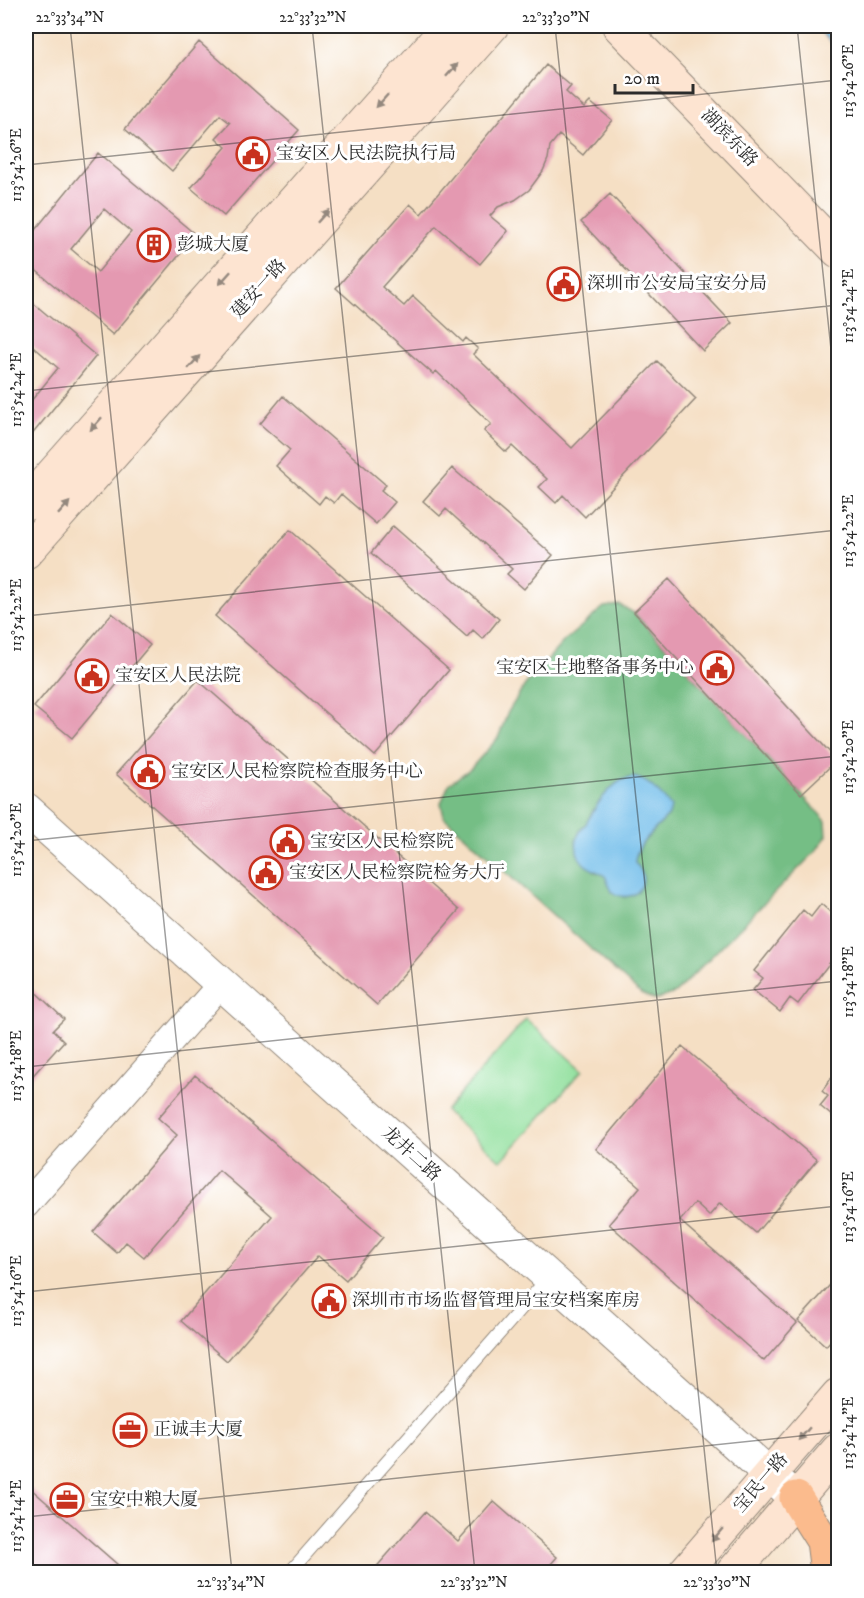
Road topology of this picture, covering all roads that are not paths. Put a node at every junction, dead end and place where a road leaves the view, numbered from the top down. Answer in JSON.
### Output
{"nodes":[{"id":1,"x":449,"y":26,"type":"edge"},
{"id":2,"x":492,"y":26,"type":"edge"},
{"id":3,"x":619,"y":26,"type":"edge"},
{"id":4,"x":838,"y":252,"type":"edge"},
{"id":5,"x":26,"y":504,"type":"edge"},
{"id":6,"x":26,"y":552,"type":"edge"},
{"id":7,"x":26,"y":809,"type":"edge"},
{"id":8,"x":221,"y":984,"type":"junction"},
{"id":9,"x":26,"y":1205,"type":"edge"},
{"id":10,"x":549,"y":1277,"type":"junction"},
{"id":11,"x":838,"y":1395,"type":"edge"},
{"id":12,"x":838,"y":1450,"type":"edge"},
{"id":13,"x":769,"y":1474,"type":"junction"},
{"id":14,"x":796,"y":1498,"type":"junction"},
{"id":15,"x":290,"y":1572,"type":"edge"},
{"id":16,"x":685,"y":1572,"type":"edge"},
{"id":17,"x":733,"y":1572,"type":"edge"},
{"id":18,"x":827,"y":1572,"type":"edge"}],
"edges":[{"from":1,"to":5,"type":"main road","name":"建安一路","one_way":true},
{"from":6,"to":2,"type":"main road","name":"建安一路","one_way":true},
{"from":3,"to":4,"type":"main road","name":"湖滨东路"},
{"from":7,"to":8,"type":"street","name":"龙井二路"},
{"from":8,"to":9,"type":"street"},
{"from":8,"to":10,"type":"street","name":"龙井二路"},
{"from":10,"to":13,"type":"street","name":"龙井二路"},
{"from":10,"to":15,"type":"lane"},
{"from":11,"to":13,"type":"main road","name":"宝民一路","one_way":true},
{"from":12,"to":14,"type":"main road","name":"宝民一路"},
{"from":13,"to":14,"type":"street","name":"龙井二路"},
{"from":13,"to":16,"type":"main road","name":"宝民一路","one_way":true},
{"from":14,"to":17,"type":"main road","name":"宝民一路"},
{"from":14,"to":18,"type":"highway"}]}
